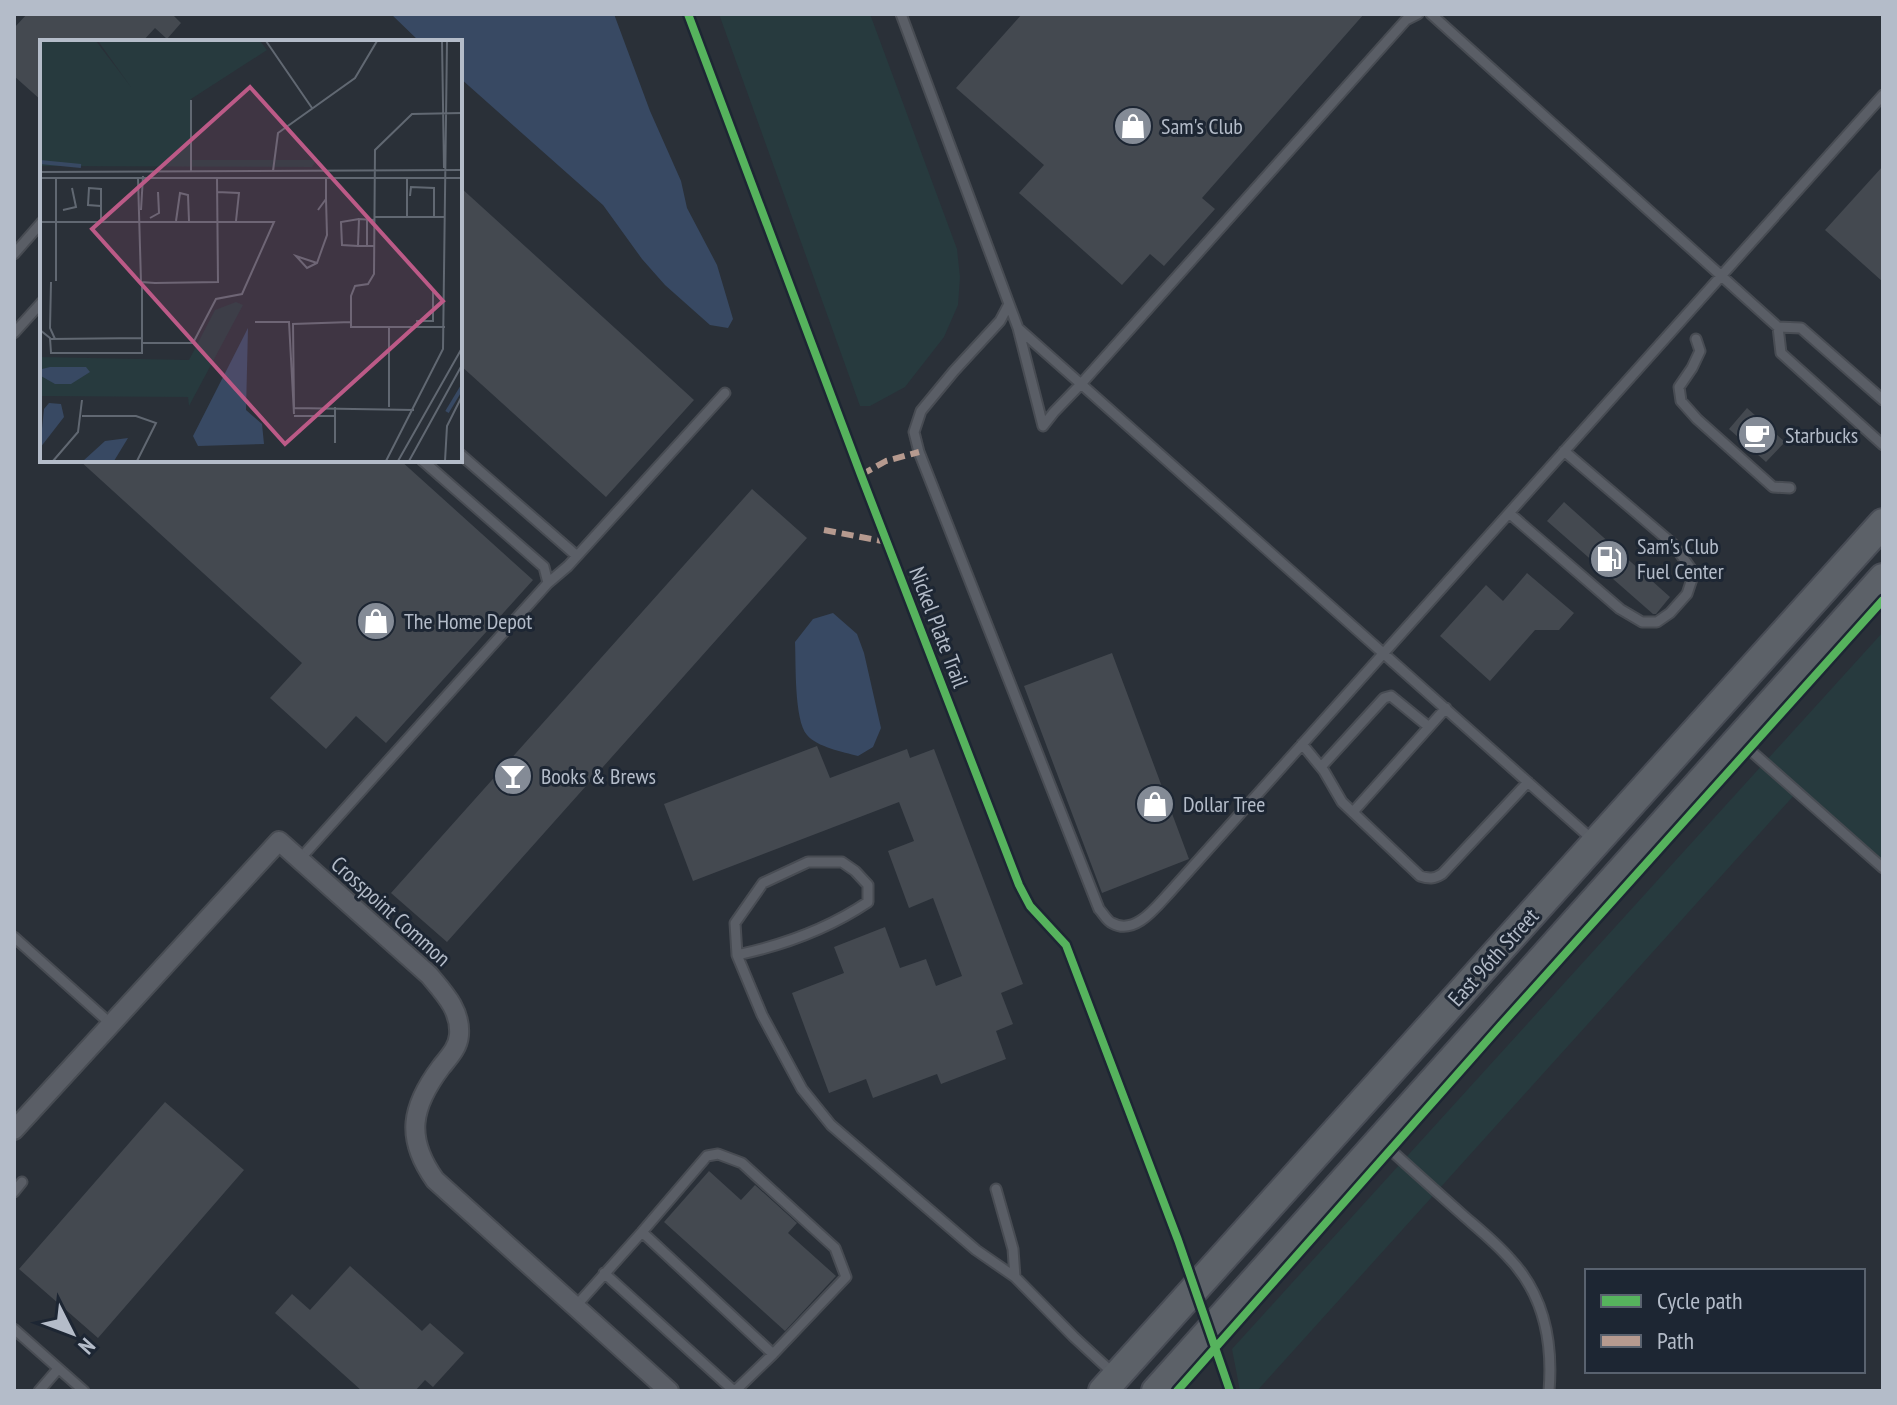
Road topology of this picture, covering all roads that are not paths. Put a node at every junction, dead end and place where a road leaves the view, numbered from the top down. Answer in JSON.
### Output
{"nodes":[{"id":1,"x":901,"y":14,"type":"edge"},
{"id":2,"x":1416,"y":14,"type":"edge"},
{"id":3,"x":1431,"y":14,"type":"edge"},
{"id":4,"x":1883,"y":95,"type":"edge"},
{"id":5,"x":40,"y":224,"type":"edge"},
{"id":6,"x":14,"y":254,"type":"edge"},
{"id":7,"x":1722,"y":274,"type":"junction"},
{"id":8,"x":40,"y":304,"type":"edge"},
{"id":9,"x":1009,"y":304,"type":"junction"},
{"id":10,"x":1778,"y":327,"type":"junction"},
{"id":11,"x":1018,"y":328,"type":"junction"},
{"id":12,"x":14,"y":333,"type":"edge"},
{"id":13,"x":1696,"y":339,"type":"dead end"},
{"id":14,"x":1081,"y":384,"type":"junction"},
{"id":15,"x":725,"y":393,"type":"dead end"},
{"id":16,"x":1883,"y":400,"type":"edge"},
{"id":17,"x":1883,"y":445,"type":"edge"},
{"id":18,"x":1564,"y":451,"type":"junction"},
{"id":19,"x":462,"y":456,"type":"edge"},
{"id":20,"x":424,"y":462,"type":"edge"},
{"id":21,"x":1790,"y":488,"type":"dead end"},
{"id":22,"x":1509,"y":513,"type":"junction"},
{"id":23,"x":1883,"y":523,"type":"edge"},
{"id":24,"x":577,"y":556,"type":"junction"},
{"id":25,"x":568,"y":566,"type":"junction"},
{"id":26,"x":544,"y":567,"type":"junction"},
{"id":27,"x":1883,"y":578,"type":"edge"},
{"id":28,"x":548,"y":583,"type":"junction"},
{"id":29,"x":1384,"y":653,"type":"junction"},
{"id":30,"x":1446,"y":708,"type":"junction"},
{"id":31,"x":1429,"y":727,"type":"junction"},
{"id":32,"x":1737,"y":739,"type":"junction"},
{"id":33,"x":1302,"y":744,"type":"junction"},
{"id":34,"x":1321,"y":767,"type":"junction"},
{"id":35,"x":1528,"y":782,"type":"junction"},
{"id":36,"x":1353,"y":812,"type":"junction"},
{"id":37,"x":1596,"y":843,"type":"junction"},
{"id":38,"x":299,"y":860,"type":"junction"},
{"id":39,"x":1883,"y":868,"type":"edge"},
{"id":40,"x":14,"y":937,"type":"edge"},
{"id":41,"x":737,"y":955,"type":"junction"},
{"id":42,"x":1495,"y":955,"type":"junction"},
{"id":43,"x":111,"y":1024,"type":"junction"},
{"id":44,"x":14,"y":1130,"type":"edge"},
{"id":45,"x":1379,"y":1140,"type":"junction"},
{"id":46,"x":22,"y":1182,"type":"dead end"},
{"id":47,"x":996,"y":1189,"type":"dead end"},
{"id":48,"x":14,"y":1192,"type":"edge"},
{"id":49,"x":642,"y":1232,"type":"junction"},
{"id":50,"x":604,"y":1273,"type":"junction"},
{"id":51,"x":1015,"y":1277,"type":"junction"},
{"id":52,"x":575,"y":1307,"type":"junction"},
{"id":53,"x":14,"y":1329,"type":"edge"},
{"id":54,"x":773,"y":1354,"type":"junction"},
{"id":55,"x":58,"y":1369,"type":"junction"},
{"id":56,"x":1115,"y":1386,"type":"edge"},
{"id":57,"x":39,"y":1391,"type":"edge"},
{"id":58,"x":84,"y":1391,"type":"edge"},
{"id":59,"x":669,"y":1391,"type":"edge"},
{"id":60,"x":734,"y":1391,"type":"edge"},
{"id":61,"x":1156,"y":1391,"type":"edge"},
{"id":62,"x":1549,"y":1391,"type":"edge"}],
"edges":[{"from":1,"to":9,"type":"lane"},
{"from":2,"to":14,"type":"lane"},
{"from":3,"to":7,"type":"lane"},
{"from":4,"to":7,"type":"lane"},
{"from":5,"to":6,"type":"lane"},
{"from":7,"to":10,"type":"lane"},
{"from":7,"to":18,"type":"lane"},
{"from":8,"to":12,"type":"lane"},
{"from":9,"to":11,"type":"lane"},
{"from":9,"to":33,"type":"lane"},
{"from":10,"to":16,"type":"lane"},
{"from":10,"to":17,"type":"lane"},
{"from":11,"to":14,"type":"lane"},
{"from":11,"to":14,"type":"lane"},
{"from":13,"to":21,"type":"lane"},
{"from":14,"to":29,"type":"lane"},
{"from":15,"to":24,"type":"lane"},
{"from":18,"to":22,"type":"lane"},
{"from":18,"to":22,"type":"lane"},
{"from":19,"to":24,"type":"lane"},
{"from":20,"to":26,"type":"lane"},
{"from":22,"to":29,"type":"lane"},
{"from":23,"to":37,"type":"main road","name":"East 96th Street"},
{"from":24,"to":25,"type":"lane"},
{"from":25,"to":26,"type":"lane"},
{"from":25,"to":28,"type":"lane"},
{"from":26,"to":28,"type":"lane"},
{"from":27,"to":32,"type":"main road","name":"East 96th Street"},
{"from":28,"to":38,"type":"lane"},
{"from":29,"to":30,"type":"lane"},
{"from":29,"to":33,"type":"lane"},
{"from":30,"to":31,"type":"lane"},
{"from":30,"to":35,"type":"lane"},
{"from":31,"to":34,"type":"lane"},
{"from":31,"to":36,"type":"lane"},
{"from":32,"to":39,"type":"lane"},
{"from":32,"to":45,"type":"main road","name":"East 96th Street"},
{"from":33,"to":34,"type":"lane"},
{"from":34,"to":36,"type":"lane"},
{"from":35,"to":36,"type":"lane"},
{"from":35,"to":37,"type":"lane"},
{"from":37,"to":42,"type":"main road","name":"East 96th Street"},
{"from":38,"to":43,"type":"street","name":"Crosspoint Common"},
{"from":38,"to":52,"type":"street","name":"Crosspoint Common"},
{"from":40,"to":43,"type":"lane"},
{"from":41,"to":41,"type":"lane"},
{"from":41,"to":51,"type":"lane"},
{"from":42,"to":45,"type":"main road"},
{"from":42,"to":56,"type":"main road","name":"East 96th Street"},
{"from":43,"to":44,"type":"street","name":"Crosspoint Common"},
{"from":45,"to":61,"type":"main road","name":"East 96th Street"},
{"from":45,"to":62,"type":"lane"},
{"from":46,"to":48,"type":"lane"},
{"from":47,"to":51,"type":"lane"},
{"from":49,"to":50,"type":"lane"},
{"from":49,"to":54,"type":"lane"},
{"from":49,"to":54,"type":"lane"},
{"from":50,"to":52,"type":"lane"},
{"from":50,"to":60,"type":"lane"},
{"from":51,"to":56,"type":"lane"},
{"from":52,"to":59,"type":"street","name":"Crosspoint Common"},
{"from":53,"to":55,"type":"lane"},
{"from":54,"to":60,"type":"lane"},
{"from":55,"to":57,"type":"lane"},
{"from":55,"to":58,"type":"lane"}]}
